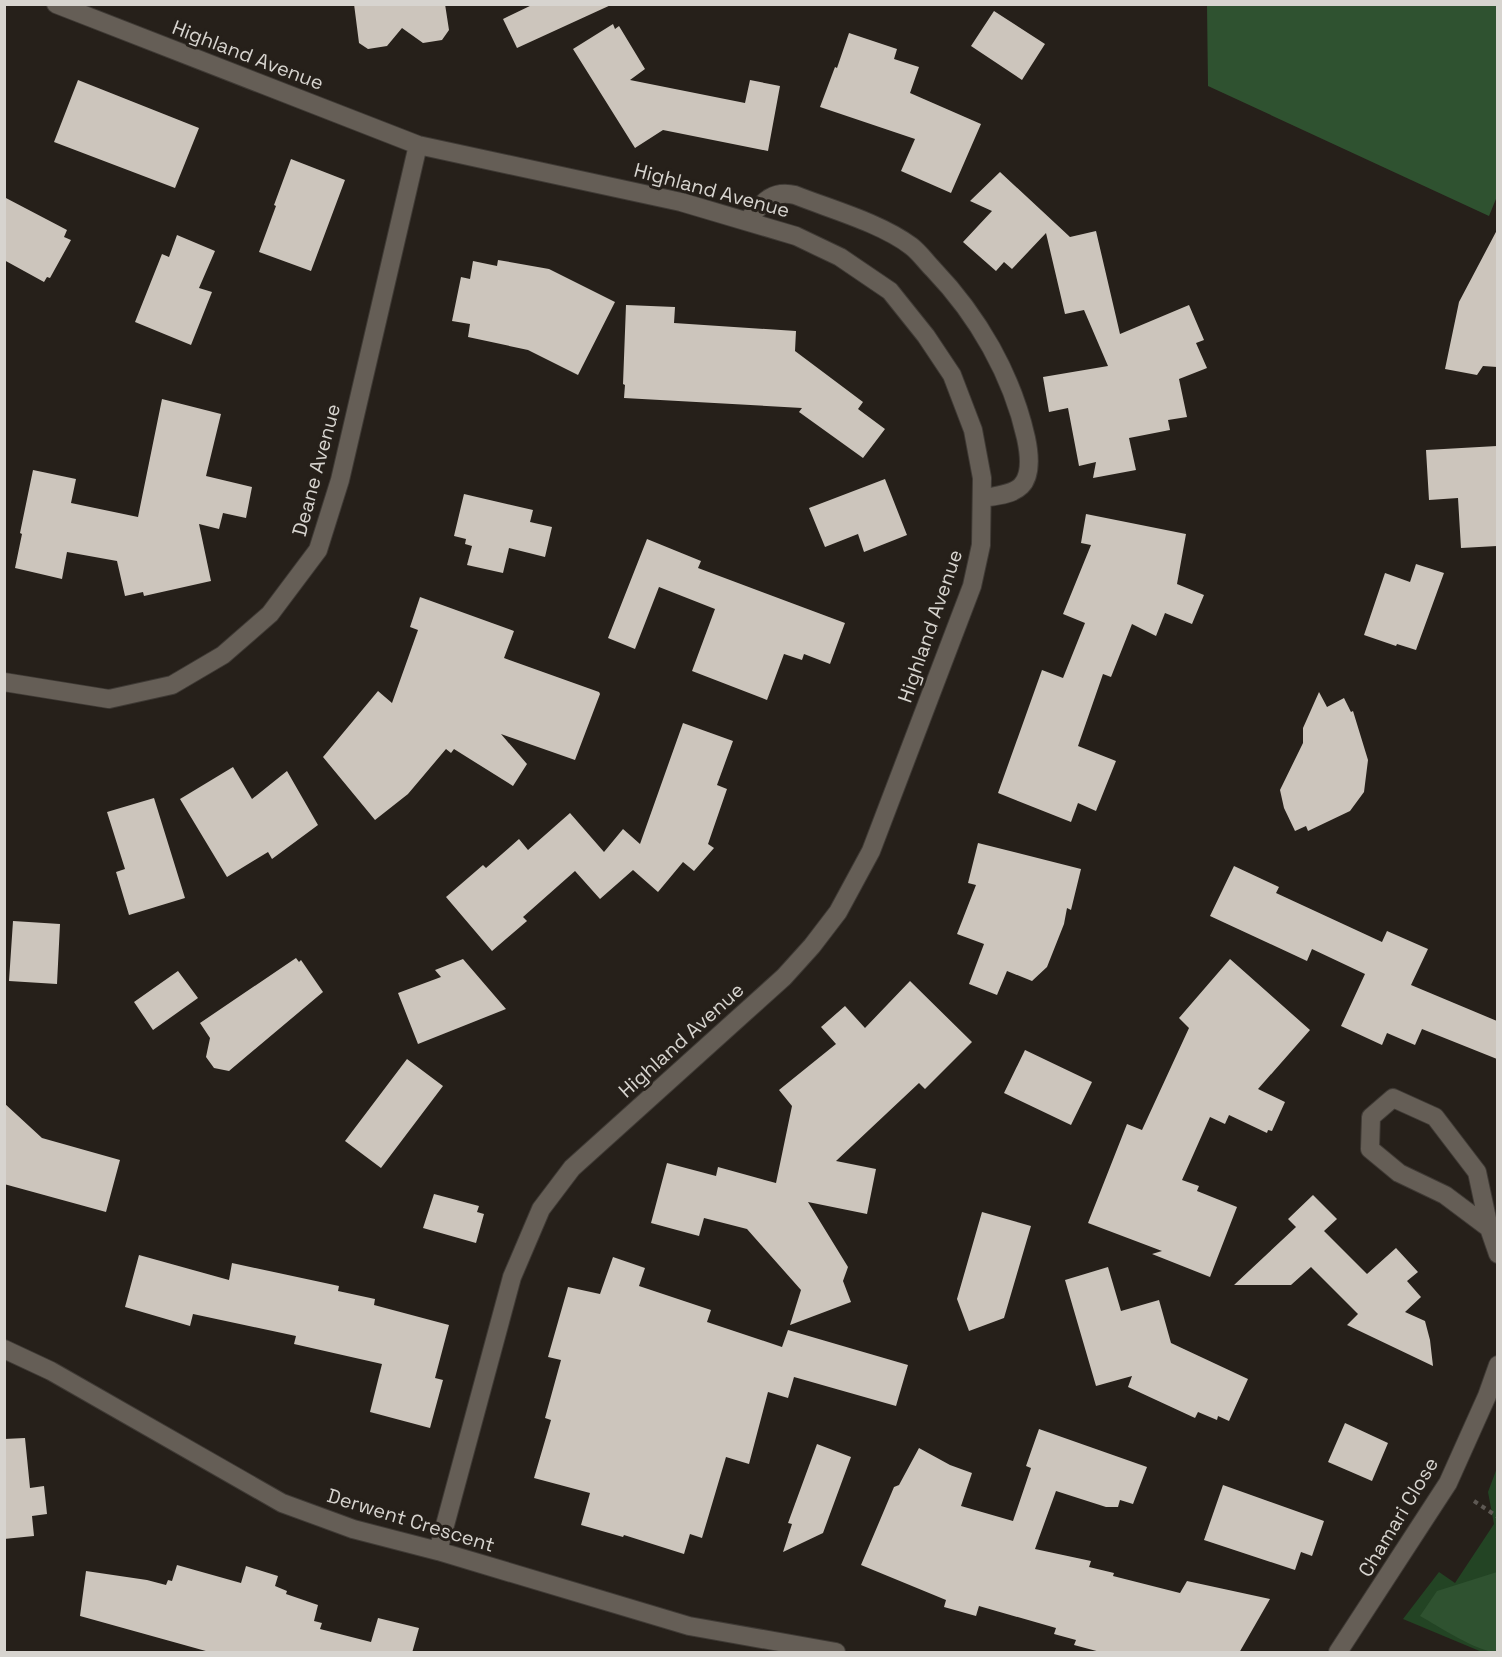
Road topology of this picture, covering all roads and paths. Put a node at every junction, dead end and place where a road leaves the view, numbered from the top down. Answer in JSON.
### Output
{"nodes":[{"id":1,"x":56,"y":4,"type":"edge"},
{"id":2,"x":418,"y":145,"type":"junction"},
{"id":3,"x":747,"y":221,"type":"junction"},
{"id":4,"x":982,"y":498,"type":"junction"},
{"id":5,"x":4,"y":682,"type":"edge"},
{"id":6,"x":1488,"y":1228,"type":"junction"},
{"id":7,"x":1497,"y":1254,"type":"edge"},
{"id":8,"x":4,"y":1348,"type":"edge"},
{"id":9,"x":1497,"y":1365,"type":"edge"},
{"id":10,"x":1474,"y":1502,"type":"dead end"},
{"id":11,"x":1497,"y":1517,"type":"edge"},
{"id":12,"x":438,"y":1551,"type":"junction"},
{"id":13,"x":836,"y":1653,"type":"edge"},
{"id":14,"x":1338,"y":1653,"type":"edge"}],
"edges":[{"from":1,"to":2,"type":"street","name":"Highland Avenue"},
{"from":2,"to":3,"type":"street","name":"Highland Avenue"},
{"from":2,"to":5,"type":"street","name":"Deane Avenue"},
{"from":3,"to":4,"type":"street","name":"Highland Avenue"},
{"from":3,"to":4,"type":"street"},
{"from":4,"to":12,"type":"street","name":"Highland Avenue"},
{"from":6,"to":6,"type":"street"},
{"from":6,"to":7,"type":"street"},
{"from":8,"to":12,"type":"street","name":"Derwent Crescent"},
{"from":9,"to":14,"type":"street","name":"Chamari Close"},
{"from":10,"to":11,"type":"path"},
{"from":12,"to":13,"type":"street","name":"Derwent Crescent"}]}
